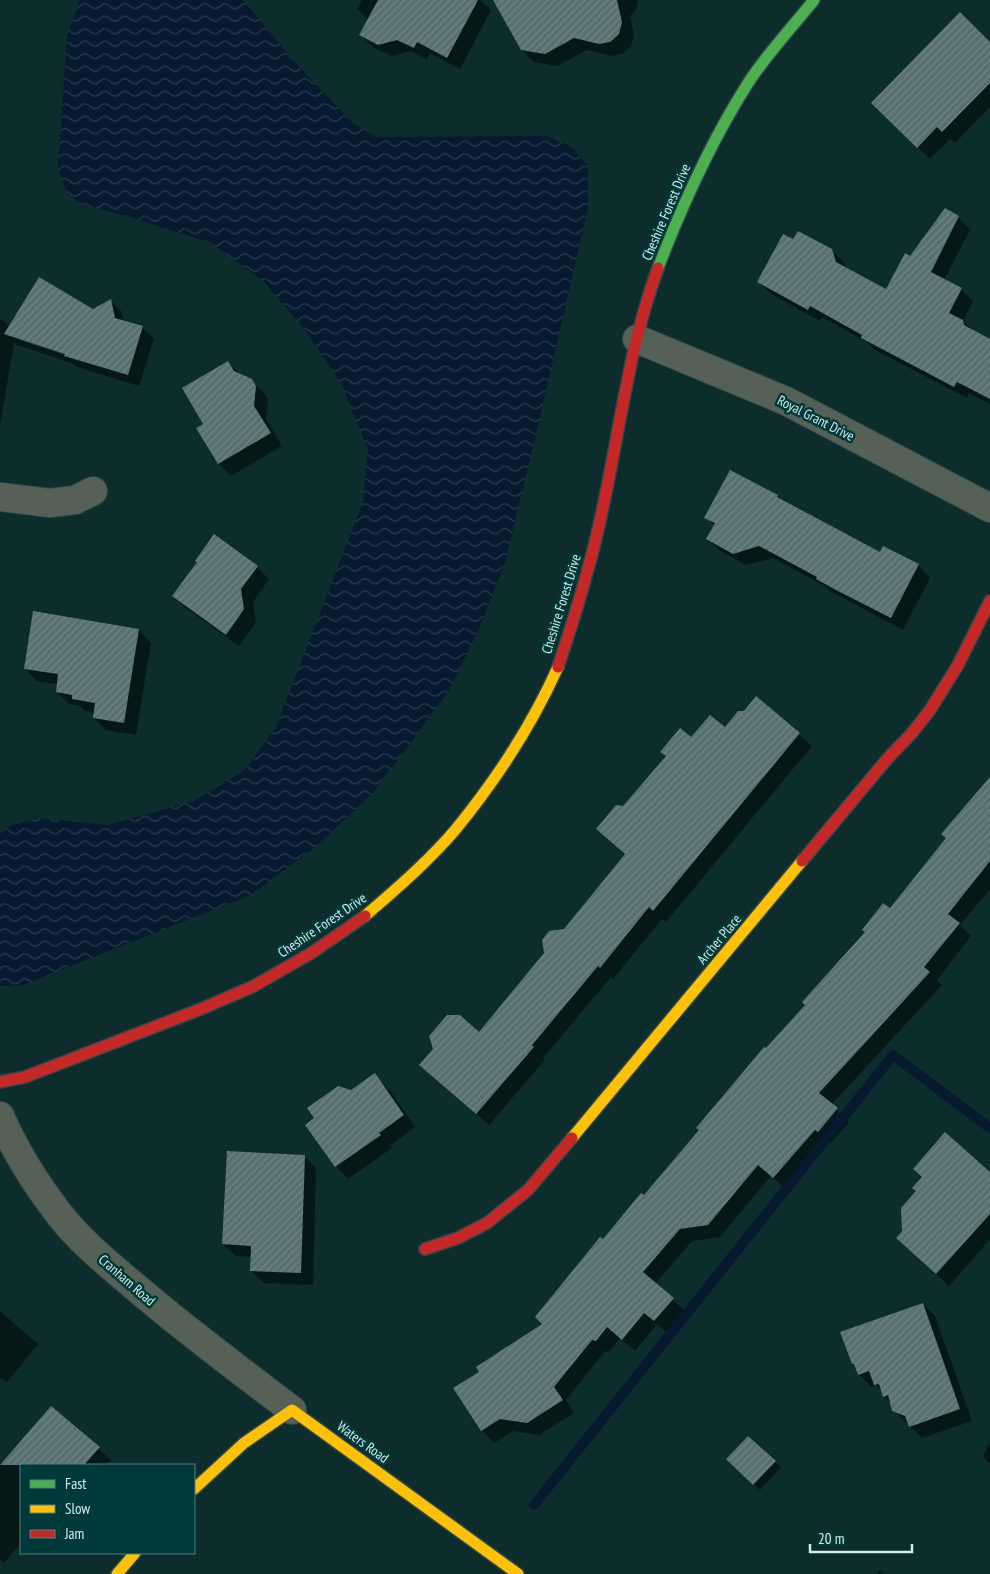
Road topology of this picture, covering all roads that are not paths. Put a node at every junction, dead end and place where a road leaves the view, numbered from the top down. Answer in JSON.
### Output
{"nodes":[{"id":1,"x":814,"y":0,"type":"edge"},
{"id":2,"x":637,"y":339,"type":"junction"},
{"id":3,"x":93,"y":491,"type":"dead end"},
{"id":4,"x":0,"y":497,"type":"edge"},
{"id":5,"x":990,"y":508,"type":"edge"},
{"id":6,"x":990,"y":601,"type":"edge"},
{"id":7,"x":0,"y":1082,"type":"edge"},
{"id":8,"x":0,"y":1116,"type":"edge"},
{"id":9,"x":425,"y":1249,"type":"dead end"},
{"id":10,"x":292,"y":1410,"type":"junction"},
{"id":11,"x":195,"y":1488,"type":"edge"},
{"id":12,"x":134,"y":1554,"type":"edge"},
{"id":13,"x":117,"y":1574,"type":"edge"},
{"id":14,"x":518,"y":1574,"type":"edge"}],
"edges":[{"from":1,"to":2,"type":"street","name":"Cheshire Forest Drive"},
{"from":2,"to":5,"type":"street","name":"Royal Grant Drive"},
{"from":2,"to":7,"type":"street","name":"Cheshire Forest Drive"},
{"from":3,"to":4,"type":"street"},
{"from":6,"to":9,"type":"street","name":"Archer Place"},
{"from":8,"to":10,"type":"street","name":"Cranham Road"},
{"from":10,"to":11,"type":"street"},
{"from":10,"to":14,"type":"street","name":"Waters Road"},
{"from":12,"to":13,"type":"street"}]}
